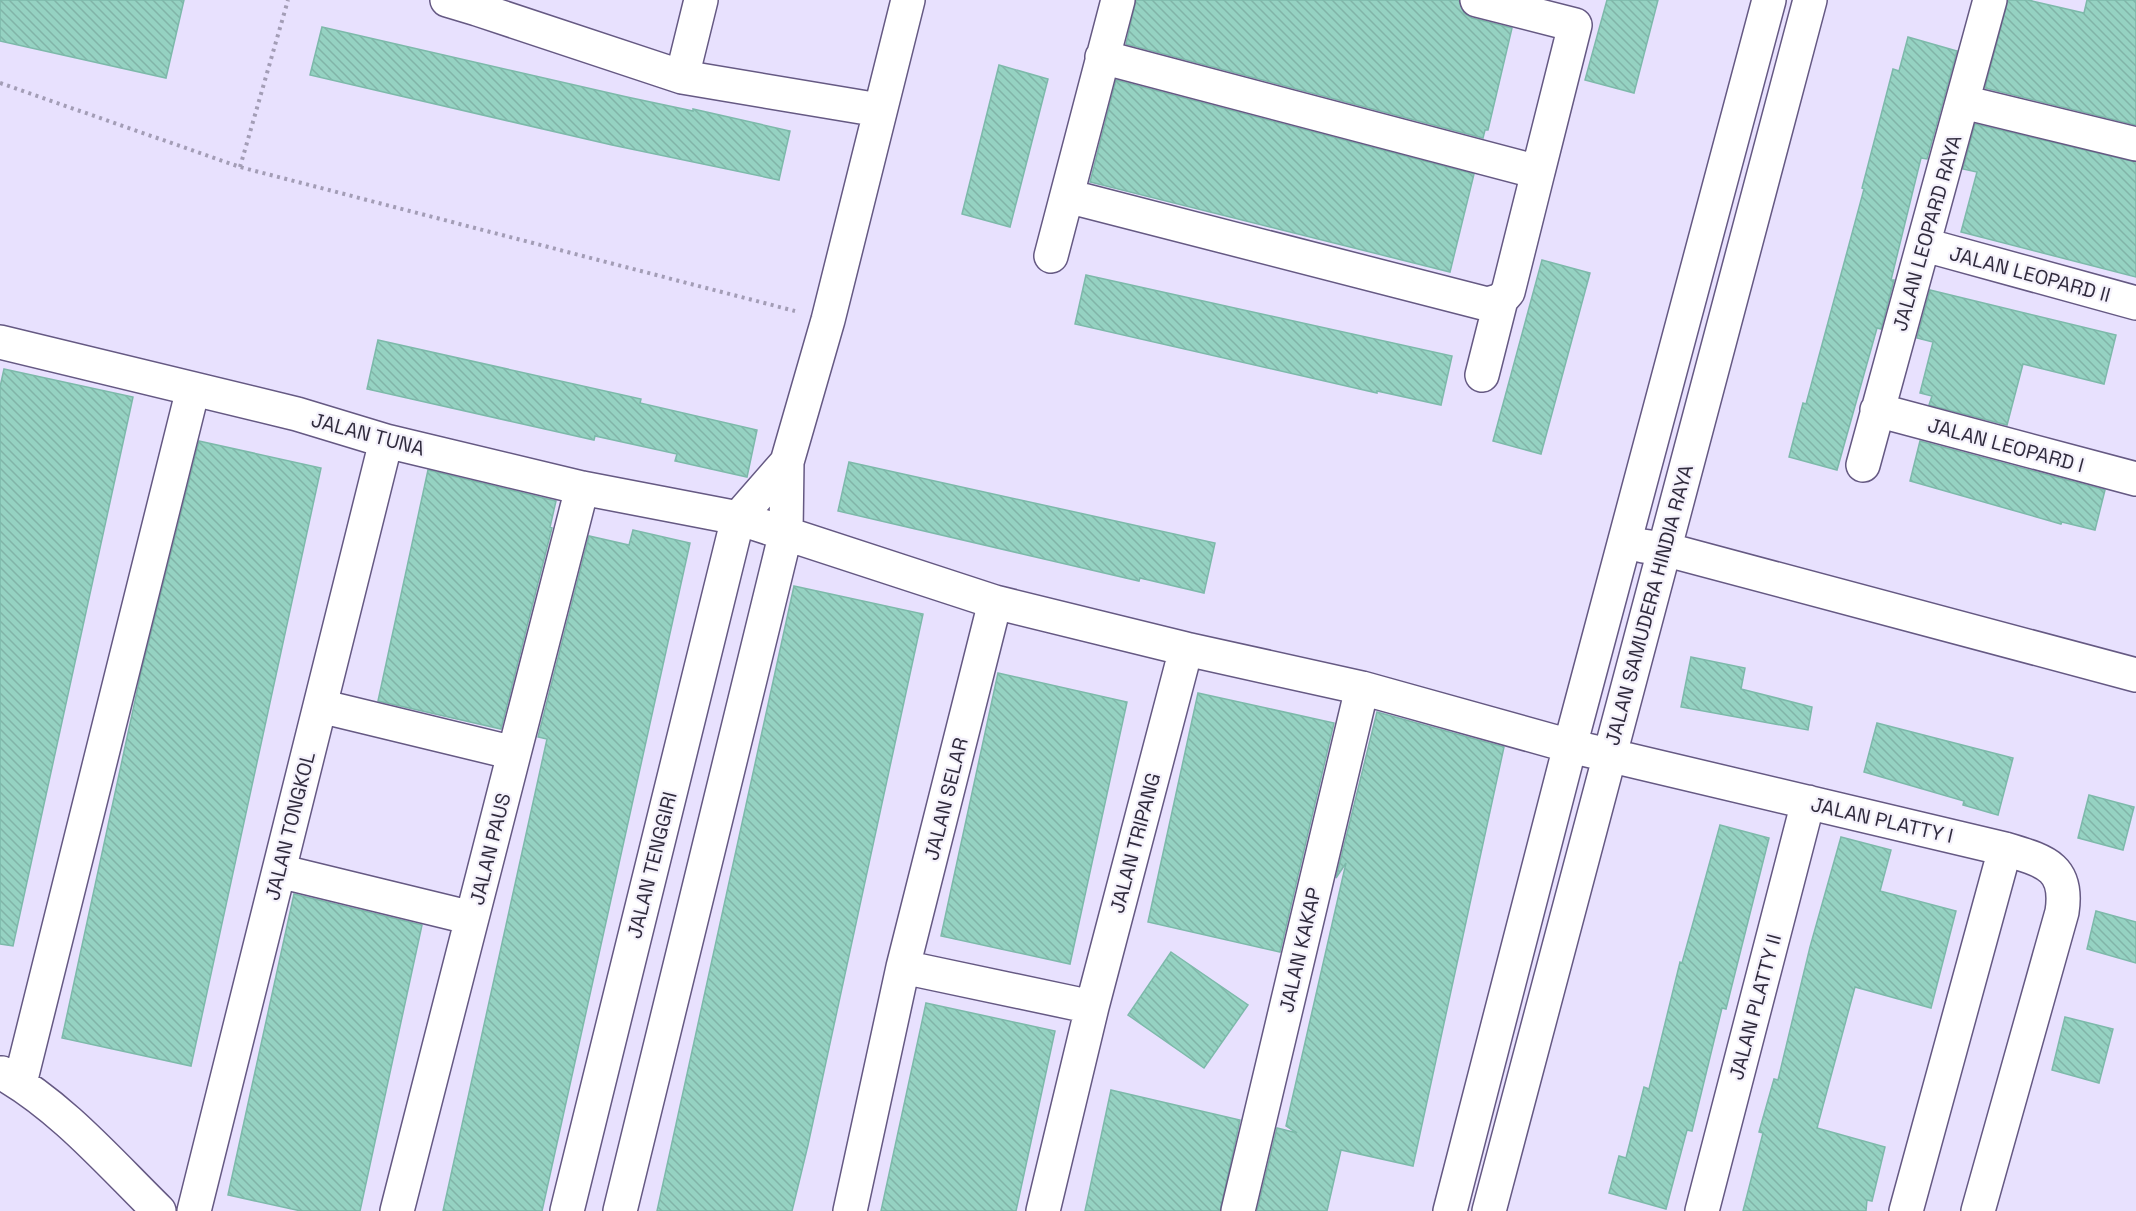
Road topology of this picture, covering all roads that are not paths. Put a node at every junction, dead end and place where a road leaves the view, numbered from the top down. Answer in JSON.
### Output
{"nodes":[{"id":1,"x":701,"y":0,"type":"edge"},
{"id":2,"x":908,"y":0,"type":"edge"},
{"id":3,"x":1118,"y":0,"type":"edge"},
{"id":4,"x":1477,"y":0,"type":"edge"},
{"id":5,"x":1769,"y":0,"type":"edge"},
{"id":6,"x":1810,"y":0,"type":"edge"},
{"id":7,"x":1990,"y":0,"type":"edge"},
{"id":8,"x":468,"y":3,"type":"edge"},
{"id":9,"x":1579,"y":12,"type":"edge"},
{"id":10,"x":1102,"y":57,"type":"junction"},
{"id":11,"x":682,"y":77,"type":"junction"},
{"id":12,"x":1963,"y":102,"type":"junction"},
{"id":13,"x":879,"y":110,"type":"junction"},
{"id":14,"x":2136,"y":144,"type":"edge"},
{"id":15,"x":1538,"y":172,"type":"junction"},
{"id":16,"x":1067,"y":196,"type":"junction"},
{"id":17,"x":1924,"y":245,"type":"junction"},
{"id":18,"x":1051,"y":256,"type":"dead end"},
{"id":19,"x":1501,"y":300,"type":"junction"},
{"id":20,"x":2136,"y":303,"type":"edge"},
{"id":21,"x":0,"y":342,"type":"edge"},
{"id":22,"x":1482,"y":375,"type":"dead end"},
{"id":23,"x":193,"y":389,"type":"junction"},
{"id":24,"x":1877,"y":410,"type":"junction"},
{"id":25,"x":386,"y":441,"type":"junction"},
{"id":26,"x":787,"y":462,"type":"junction"},
{"id":27,"x":1863,"y":465,"type":"dead end"},
{"id":28,"x":1642,"y":475,"type":"junction"},
{"id":29,"x":2136,"y":480,"type":"edge"},
{"id":30,"x":1681,"y":485,"type":"junction"},
{"id":31,"x":582,"y":488,"type":"junction"},
{"id":32,"x":738,"y":518,"type":"junction"},
{"id":33,"x":786,"y":532,"type":"junction"},
{"id":34,"x":1623,"y":544,"type":"junction"},
{"id":35,"x":1664,"y":549,"type":"junction"},
{"id":36,"x":995,"y":602,"type":"junction"},
{"id":37,"x":1186,"y":649,"type":"junction"},
{"id":38,"x":2136,"y":675,"type":"edge"},
{"id":39,"x":1362,"y":688,"type":"junction"},
{"id":40,"x":320,"y":706,"type":"junction"},
{"id":41,"x":1570,"y":746,"type":"junction"},
{"id":42,"x":514,"y":753,"type":"junction"},
{"id":43,"x":1610,"y":754,"type":"junction"},
{"id":44,"x":1808,"y":802,"type":"junction"},
{"id":45,"x":2005,"y":849,"type":"junction"},
{"id":46,"x":279,"y":872,"type":"junction"},
{"id":47,"x":472,"y":918,"type":"junction"},
{"id":48,"x":903,"y":968,"type":"junction"},
{"id":49,"x":1092,"y":1007,"type":"junction"},
{"id":50,"x":10,"y":1078,"type":"edge"},
{"id":51,"x":159,"y":1211,"type":"edge"},
{"id":52,"x":194,"y":1211,"type":"edge"},
{"id":53,"x":397,"y":1211,"type":"edge"},
{"id":54,"x":567,"y":1211,"type":"edge"},
{"id":55,"x":620,"y":1211,"type":"edge"},
{"id":56,"x":850,"y":1211,"type":"edge"},
{"id":57,"x":1043,"y":1211,"type":"edge"},
{"id":58,"x":1238,"y":1211,"type":"edge"},
{"id":59,"x":1450,"y":1211,"type":"edge"},
{"id":60,"x":1489,"y":1211,"type":"edge"},
{"id":61,"x":1702,"y":1211,"type":"edge"},
{"id":62,"x":1906,"y":1211,"type":"edge"},
{"id":63,"x":1978,"y":1211,"type":"edge"}],
"edges":[{"from":1,"to":11,"type":"street"},
{"from":2,"to":13,"type":"street"},
{"from":3,"to":10,"type":"street"},
{"from":4,"to":9,"type":"street"},
{"from":5,"to":28,"type":"street","name":"JALAN SAMUDERA HINDIA RAYA"},
{"from":6,"to":30,"type":"street","name":"JALAN SAMUDERA HINDIA RAYA"},
{"from":7,"to":12,"type":"street","name":"JALAN LEOPARD RAYA"},
{"from":8,"to":11,"type":"street"},
{"from":9,"to":15,"type":"street"},
{"from":10,"to":15,"type":"street"},
{"from":10,"to":16,"type":"street"},
{"from":11,"to":13,"type":"street"},
{"from":12,"to":14,"type":"street"},
{"from":12,"to":17,"type":"street","name":"JALAN LEOPARD RAYA"},
{"from":13,"to":26,"type":"street"},
{"from":15,"to":19,"type":"street"},
{"from":16,"to":18,"type":"street"},
{"from":16,"to":19,"type":"street"},
{"from":17,"to":20,"type":"street","name":"JALAN LEOPARD II"},
{"from":17,"to":24,"type":"street","name":"JALAN LEOPARD RAYA"},
{"from":19,"to":22,"type":"street"},
{"from":21,"to":23,"type":"street","name":"JALAN TUNA"},
{"from":23,"to":25,"type":"street","name":"JALAN TUNA"},
{"from":23,"to":50,"type":"street"},
{"from":24,"to":27,"type":"street","name":"JALAN LEOPARD RAYA"},
{"from":24,"to":29,"type":"street","name":"JALAN LEOPARD I"},
{"from":25,"to":31,"type":"street","name":"JALAN TUNA"},
{"from":25,"to":40,"type":"street","name":"JALAN TONGKOL"},
{"from":26,"to":32,"type":"street"},
{"from":26,"to":33,"type":"street"},
{"from":28,"to":30,"type":"street"},
{"from":28,"to":34,"type":"street","name":"JALAN SAMUDERA HINDIA RAYA"},
{"from":30,"to":35,"type":"street","name":"JALAN SAMUDERA HINDIA RAYA"},
{"from":31,"to":32,"type":"street","name":"JALAN TUNA"},
{"from":31,"to":42,"type":"street","name":"JALAN PAUS"},
{"from":32,"to":33,"type":"street","name":"JALAN TUNA"},
{"from":32,"to":54,"type":"street","name":"JALAN TENGGIRI"},
{"from":33,"to":36,"type":"street"},
{"from":33,"to":55,"type":"street"},
{"from":34,"to":35,"type":"street"},
{"from":34,"to":41,"type":"street","name":"JALAN SAMUDERA HINDIA RAYA"},
{"from":35,"to":38,"type":"street"},
{"from":35,"to":43,"type":"street","name":"JALAN SAMUDERA HINDIA RAYA"},
{"from":36,"to":37,"type":"street"},
{"from":36,"to":48,"type":"street","name":"JALAN SELAR"},
{"from":37,"to":39,"type":"street"},
{"from":37,"to":49,"type":"street","name":"JALAN TRIPANG"},
{"from":39,"to":41,"type":"street","name":"JALAN PLATTY I"},
{"from":39,"to":58,"type":"street","name":"JALAN KAKAP"},
{"from":40,"to":42,"type":"street"},
{"from":40,"to":46,"type":"street","name":"JALAN TONGKOL"},
{"from":41,"to":43,"type":"street","name":"JALAN PLATTY I"},
{"from":41,"to":59,"type":"street","name":"JALAN SAMUDERA HINDIA RAYA"},
{"from":42,"to":47,"type":"street","name":"JALAN PAUS"},
{"from":43,"to":44,"type":"street","name":"JALAN PLATTY I"},
{"from":43,"to":60,"type":"street","name":"JALAN SAMUDERA HINDIA RAYA"},
{"from":44,"to":45,"type":"street","name":"JALAN PLATTY I"},
{"from":44,"to":61,"type":"street","name":"JALAN PLATTY II"},
{"from":45,"to":62,"type":"street"},
{"from":45,"to":63,"type":"street","name":"JALAN PLATTY I"},
{"from":46,"to":47,"type":"street"},
{"from":46,"to":52,"type":"street","name":"JALAN TONGKOL"},
{"from":47,"to":53,"type":"street","name":"JALAN PAUS"},
{"from":48,"to":49,"type":"street"},
{"from":48,"to":56,"type":"street","name":"JALAN SELAR"},
{"from":49,"to":57,"type":"street","name":"JALAN TRIPANG"},
{"from":50,"to":51,"type":"street"}]}
